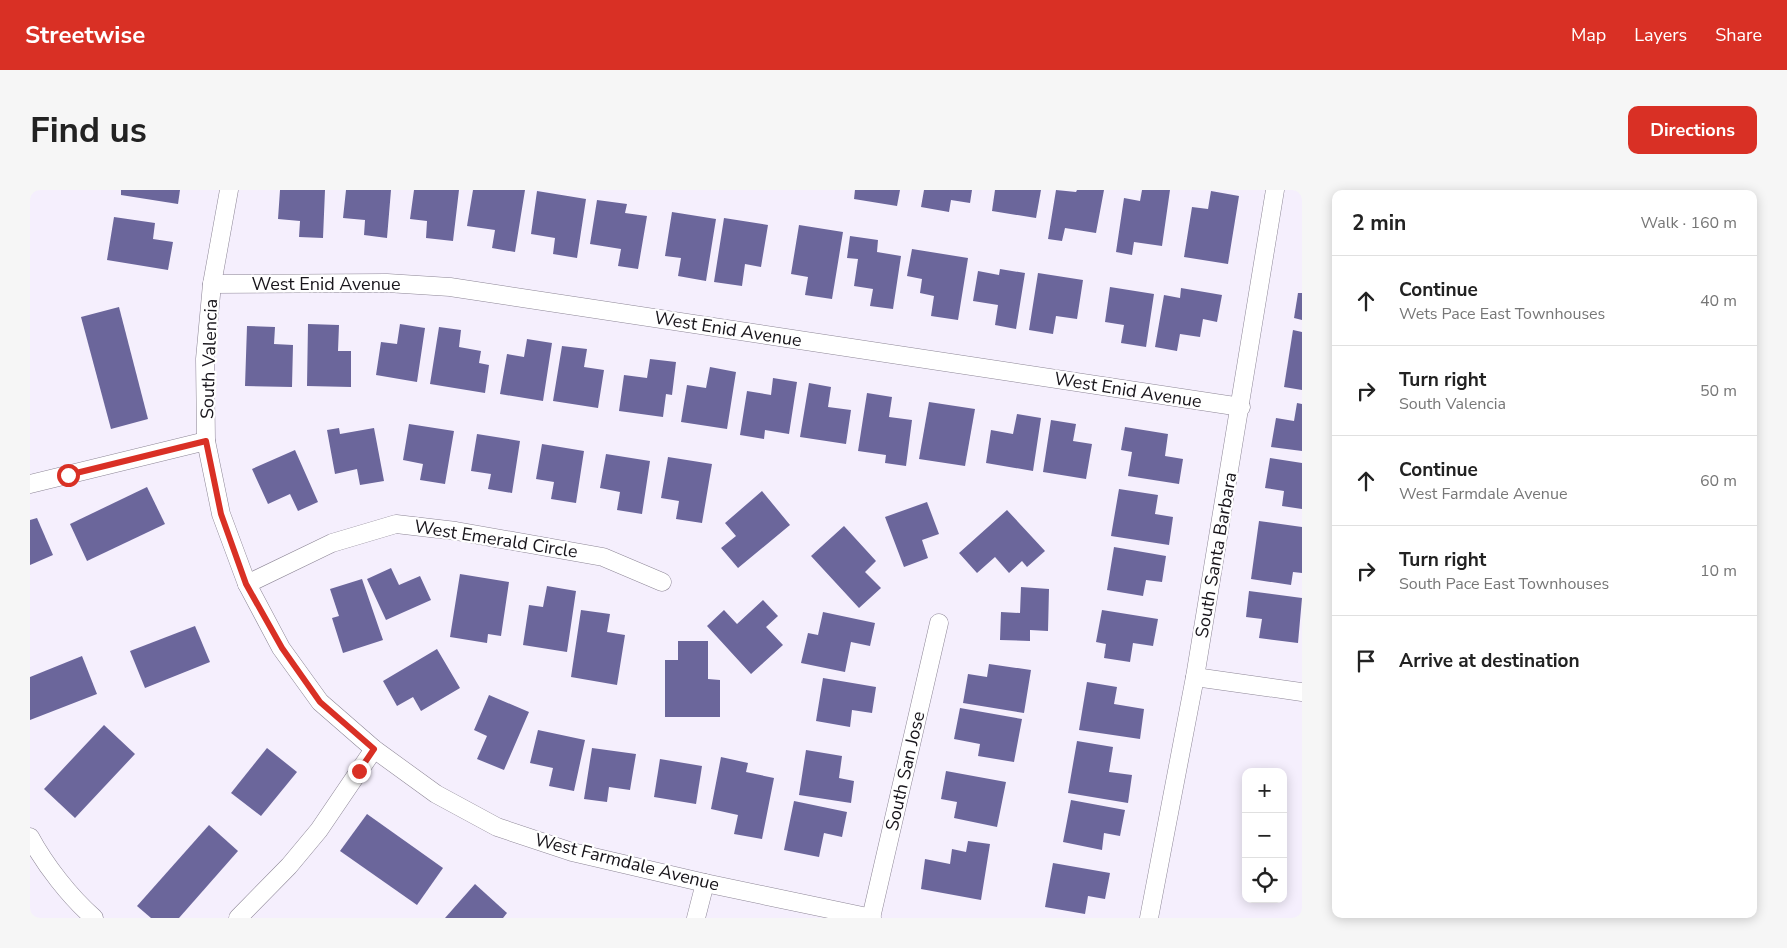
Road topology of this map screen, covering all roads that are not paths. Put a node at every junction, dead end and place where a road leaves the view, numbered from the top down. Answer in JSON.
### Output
{"nodes":[{"id":1,"x":229,"y":190,"type":"edge"},
{"id":2,"x":1275,"y":190,"type":"edge"},
{"id":3,"x":212,"y":284,"type":"junction"},
{"id":4,"x":1241,"y":407,"type":"junction"},
{"id":5,"x":206,"y":441,"type":"junction"},
{"id":6,"x":30,"y":484,"type":"edge"},
{"id":7,"x":662,"y":582,"type":"dead end"},
{"id":8,"x":246,"y":584,"type":"junction"},
{"id":9,"x":939,"y":623,"type":"dead end"},
{"id":10,"x":1196,"y":677,"type":"junction"},
{"id":11,"x":1302,"y":692,"type":"edge"},
{"id":12,"x":374,"y":749,"type":"junction"},
{"id":13,"x":30,"y":837,"type":"edge"},
{"id":14,"x":705,"y":883,"type":"junction"},
{"id":15,"x":94,"y":918,"type":"edge"},
{"id":16,"x":238,"y":918,"type":"edge"},
{"id":17,"x":696,"y":918,"type":"edge"},
{"id":18,"x":872,"y":918,"type":"edge"},
{"id":19,"x":1149,"y":918,"type":"edge"}],
"edges":[{"from":1,"to":3,"type":"street","name":"South Valencia"},
{"from":2,"to":4,"type":"street","name":"South Santa Barbara"},
{"from":3,"to":4,"type":"street","name":"West Enid Avenue"},
{"from":3,"to":5,"type":"street","name":"South Valencia"},
{"from":4,"to":10,"type":"street","name":"South Santa Barbara"},
{"from":5,"to":6,"type":"street"},
{"from":5,"to":8,"type":"street","name":"South Valencia"},
{"from":7,"to":8,"type":"street","name":"West Emerald Circle"},
{"from":8,"to":12,"type":"street","name":"West Farmdale Avenue"},
{"from":9,"to":18,"type":"street","name":"South San Jose"},
{"from":10,"to":11,"type":"street"},
{"from":10,"to":19,"type":"street","name":"South Santa Barbara"},
{"from":12,"to":14,"type":"street","name":"West Farmdale Avenue"},
{"from":12,"to":16,"type":"street"},
{"from":13,"to":15,"type":"street"},
{"from":14,"to":17,"type":"street"},
{"from":14,"to":18,"type":"street","name":"West Farmdale Avenue"}]}
